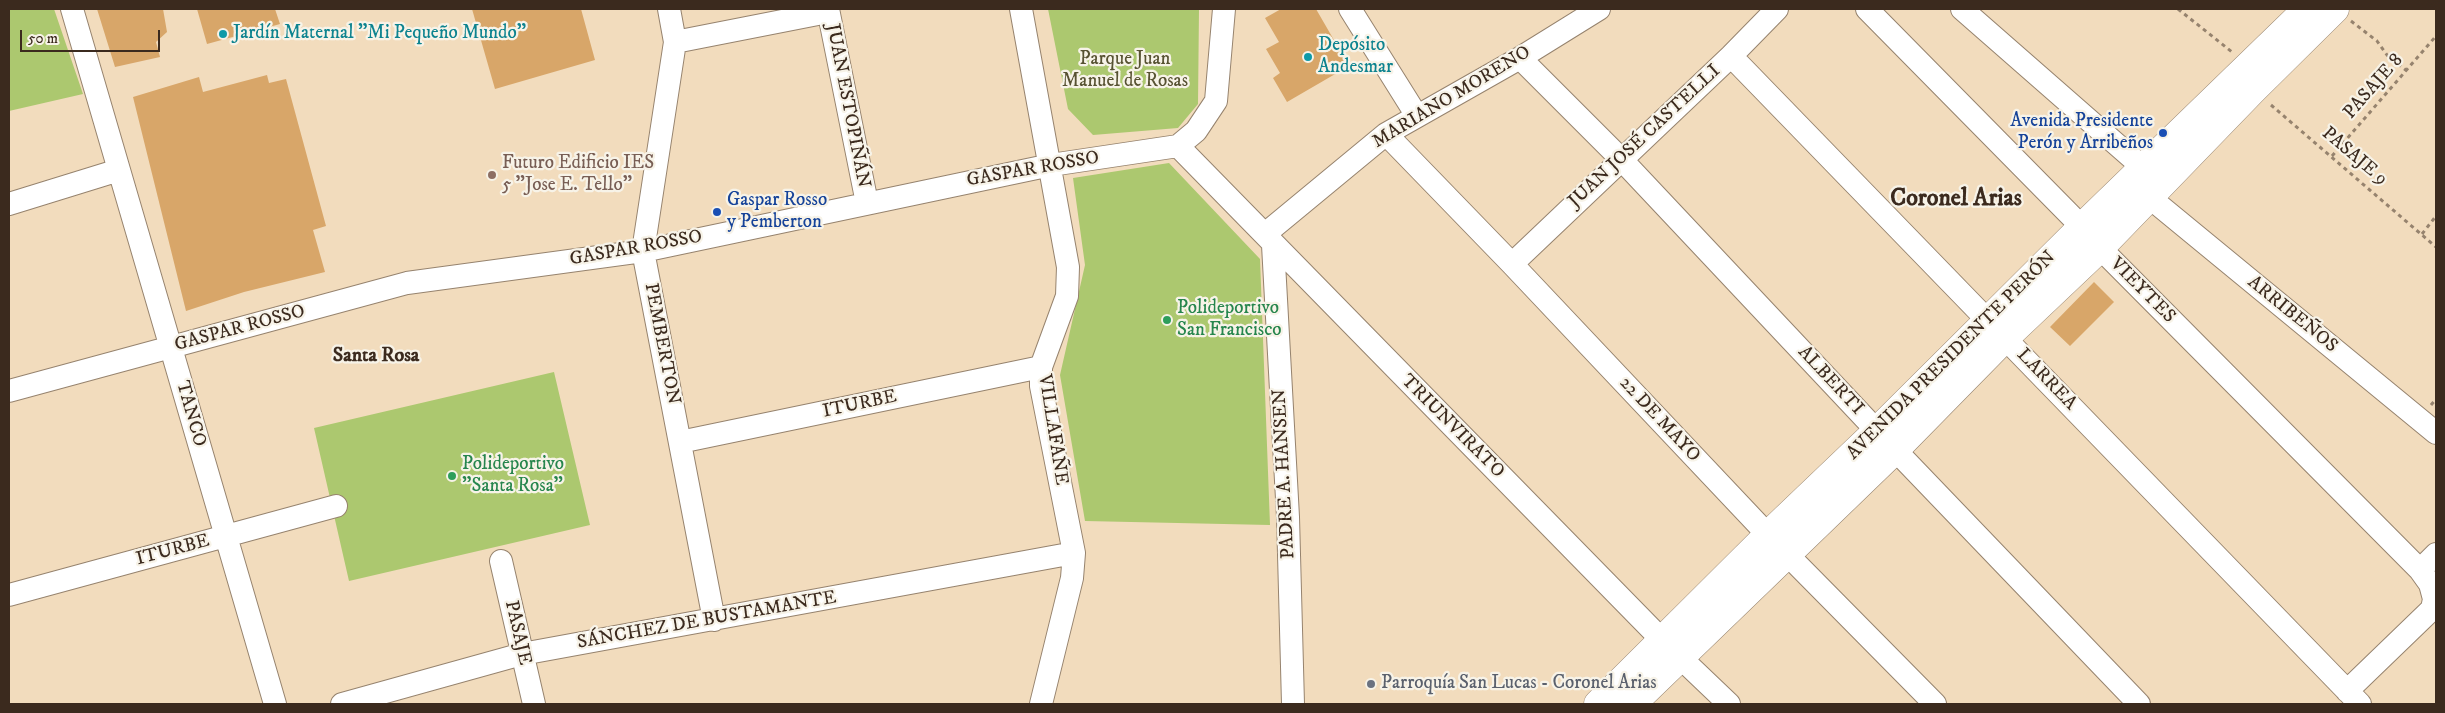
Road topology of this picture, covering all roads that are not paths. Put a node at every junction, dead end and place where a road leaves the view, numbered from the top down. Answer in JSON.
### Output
{"nodes":[{"id":1,"x":72,"y":9,"type":"edge"},
{"id":2,"x":669,"y":9,"type":"edge"},
{"id":3,"x":1021,"y":9,"type":"edge"},
{"id":4,"x":1224,"y":9,"type":"edge"},
{"id":5,"x":1350,"y":9,"type":"edge"},
{"id":6,"x":1599,"y":9,"type":"edge"},
{"id":7,"x":1777,"y":9,"type":"edge"},
{"id":8,"x":1867,"y":9,"type":"edge"},
{"id":9,"x":1962,"y":9,"type":"edge"},
{"id":10,"x":2307,"y":9,"type":"edge"},
{"id":11,"x":2335,"y":9,"type":"edge"},
{"id":12,"x":828,"y":10,"type":"edge"},
{"id":13,"x":676,"y":42,"type":"junction"},
{"id":14,"x":1731,"y":56,"type":"junction"},
{"id":15,"x":1520,"y":58,"type":"junction"},
{"id":16,"x":2251,"y":77,"type":"junction"},
{"id":17,"x":1417,"y":116,"type":"junction"},
{"id":18,"x":1386,"y":134,"type":"junction"},
{"id":19,"x":1178,"y":146,"type":"junction"},
{"id":20,"x":1622,"y":159,"type":"junction"},
{"id":21,"x":1051,"y":165,"type":"junction"},
{"id":22,"x":119,"y":170,"type":"junction"},
{"id":23,"x":2151,"y":183,"type":"junction"},
{"id":24,"x":867,"y":203,"type":"junction"},
{"id":25,"x":9,"y":204,"type":"edge"},
{"id":26,"x":2082,"y":227,"type":"junction"},
{"id":27,"x":1269,"y":240,"type":"junction"},
{"id":28,"x":2100,"y":248,"type":"junction"},
{"id":29,"x":643,"y":251,"type":"junction"},
{"id":30,"x":1512,"y":264,"type":"junction"},
{"id":31,"x":1997,"y":329,"type":"junction"},
{"id":32,"x":170,"y":348,"type":"junction"},
{"id":33,"x":1041,"y":367,"type":"junction"},
{"id":34,"x":9,"y":391,"type":"edge"},
{"id":35,"x":2436,"y":432,"type":"edge"},
{"id":36,"x":1886,"y":441,"type":"junction"},
{"id":37,"x":680,"y":442,"type":"junction"},
{"id":38,"x":336,"y":506,"type":"dead end"},
{"id":39,"x":1768,"y":535,"type":"junction"},
{"id":40,"x":226,"y":536,"type":"junction"},
{"id":41,"x":1074,"y":553,"type":"junction"},
{"id":42,"x":1787,"y":554,"type":"junction"},
{"id":43,"x":501,"y":561,"type":"dead end"},
{"id":44,"x":2428,"y":562,"type":"edge"},
{"id":45,"x":9,"y":595,"type":"edge"},
{"id":46,"x":714,"y":620,"type":"junction"},
{"id":47,"x":1671,"y":650,"type":"junction"},
{"id":48,"x":522,"y":654,"type":"junction"},
{"id":49,"x":2356,"y":701,"type":"edge"},
{"id":50,"x":275,"y":704,"type":"edge"},
{"id":51,"x":342,"y":704,"type":"edge"},
{"id":52,"x":534,"y":704,"type":"edge"},
{"id":53,"x":1041,"y":704,"type":"edge"},
{"id":54,"x":1293,"y":704,"type":"edge"},
{"id":55,"x":1598,"y":704,"type":"edge"},
{"id":56,"x":1632,"y":704,"type":"edge"},
{"id":57,"x":1729,"y":704,"type":"edge"},
{"id":58,"x":1935,"y":704,"type":"edge"},
{"id":59,"x":2139,"y":704,"type":"edge"}],
"edges":[{"from":1,"to":22,"type":"street","name":"TANCO"},
{"from":2,"to":13,"type":"street","name":"PEMBERTON"},
{"from":3,"to":21,"type":"street","name":"VILLAFAÑE"},
{"from":4,"to":19,"type":"street"},
{"from":5,"to":17,"type":"street"},
{"from":6,"to":15,"type":"street","name":"MARIANO MORENO"},
{"from":7,"to":14,"type":"street","name":"JUAN JOSÉ CASTELLI"},
{"from":8,"to":26,"type":"street","name":"VIEYTES"},
{"from":9,"to":23,"type":"street","name":"ARRIBEÑOS"},
{"from":10,"to":16,"type":"main road","name":"AVENIDA PRESIDENTE PERÓN"},
{"from":11,"to":16,"type":"main road","name":"AVENIDA PRESIDENTE PERÓN"},
{"from":12,"to":13,"type":"street"},
{"from":12,"to":24,"type":"street","name":"JUAN ESTOPIÑÁN"},
{"from":13,"to":29,"type":"street","name":"PEMBERTON"},
{"from":14,"to":20,"type":"street","name":"JUAN JOSÉ CASTELLI"},
{"from":14,"to":31,"type":"street","name":"LARREA"},
{"from":15,"to":17,"type":"street","name":"MARIANO MORENO"},
{"from":15,"to":20,"type":"street","name":"ALBERTI"},
{"from":16,"to":23,"type":"main road","name":"AVENIDA PRESIDENTE PERÓN"},
{"from":17,"to":18,"type":"street","name":"MARIANO MORENO"},
{"from":18,"to":27,"type":"street","name":"MARIANO MORENO"},
{"from":18,"to":30,"type":"street","name":"22 DE MAYO"},
{"from":19,"to":21,"type":"street","name":"GASPAR ROSSO"},
{"from":19,"to":27,"type":"street","name":"TRIUNVIRATO"},
{"from":20,"to":30,"type":"street","name":"JUAN JOSÉ CASTELLI"},
{"from":20,"to":36,"type":"street","name":"ALBERTI"},
{"from":21,"to":24,"type":"street","name":"GASPAR ROSSO"},
{"from":21,"to":33,"type":"street","name":"VILLAFAÑE"},
{"from":22,"to":25,"type":"street"},
{"from":22,"to":32,"type":"street","name":"TANCO"},
{"from":23,"to":26,"type":"main road","name":"AVENIDA PRESIDENTE PERÓN"},
{"from":23,"to":28,"type":"main road","name":"AVENIDA PRESIDENTE PERÓN"},
{"from":23,"to":35,"type":"street","name":"ARRIBEÑOS"},
{"from":24,"to":29,"type":"street","name":"GASPAR ROSSO"},
{"from":26,"to":28,"type":"street","name":"VIEYTES"},
{"from":26,"to":31,"type":"main road","name":"AVENIDA PRESIDENTE PERÓN"},
{"from":27,"to":47,"type":"street","name":"TRIUNVIRATO"},
{"from":27,"to":54,"type":"street","name":"PADRE A. HANSEN"},
{"from":28,"to":31,"type":"main road","name":"AVENIDA PRESIDENTE PERÓN"},
{"from":28,"to":44,"type":"street","name":"VIEYTES"},
{"from":29,"to":32,"type":"street","name":"GASPAR ROSSO"},
{"from":29,"to":37,"type":"street","name":"PEMBERTON"},
{"from":30,"to":39,"type":"street","name":"22 DE MAYO"},
{"from":31,"to":36,"type":"main road","name":"AVENIDA PRESIDENTE PERÓN"},
{"from":31,"to":49,"type":"street","name":"LARREA"},
{"from":32,"to":34,"type":"street","name":"GASPAR ROSSO"},
{"from":32,"to":40,"type":"street","name":"TANCO"},
{"from":33,"to":37,"type":"street","name":"ITURBE"},
{"from":33,"to":41,"type":"street","name":"VILLAFAÑE"},
{"from":36,"to":39,"type":"main road","name":"AVENIDA PRESIDENTE PERÓN"},
{"from":36,"to":42,"type":"main road","name":"AVENIDA PRESIDENTE PERÓN"},
{"from":36,"to":59,"type":"street","name":"ALBERTI"},
{"from":37,"to":46,"type":"street","name":"PEMBERTON"},
{"from":38,"to":40,"type":"street","name":"ITURBE"},
{"from":39,"to":42,"type":"street","name":"22 DE MAYO"},
{"from":39,"to":47,"type":"main road","name":"AVENIDA PRESIDENTE PERÓN"},
{"from":40,"to":45,"type":"street","name":"ITURBE"},
{"from":40,"to":50,"type":"street","name":"TANCO"},
{"from":41,"to":46,"type":"street","name":"SÁNCHEZ DE BUSTAMANTE"},
{"from":41,"to":53,"type":"street","name":"VILLAFAÑE"},
{"from":42,"to":47,"type":"main road","name":"AVENIDA PRESIDENTE PERÓN"},
{"from":42,"to":58,"type":"street","name":"22 DE MAYO"},
{"from":43,"to":48,"type":"street","name":"PASAJE"},
{"from":44,"to":49,"type":"street","name":"VIEYTES"},
{"from":46,"to":48,"type":"street","name":"SÁNCHEZ DE BUSTAMANTE"},
{"from":47,"to":55,"type":"main road","name":"AVENIDA PRESIDENTE PERÓN"},
{"from":47,"to":56,"type":"main road","name":"AVENIDA PRESIDENTE PERÓN"},
{"from":47,"to":57,"type":"street","name":"TRIUNVIRATO"},
{"from":48,"to":51,"type":"street","name":"SÁNCHEZ DE BUSTAMANTE"},
{"from":48,"to":52,"type":"street","name":"PASAJE"}]}
